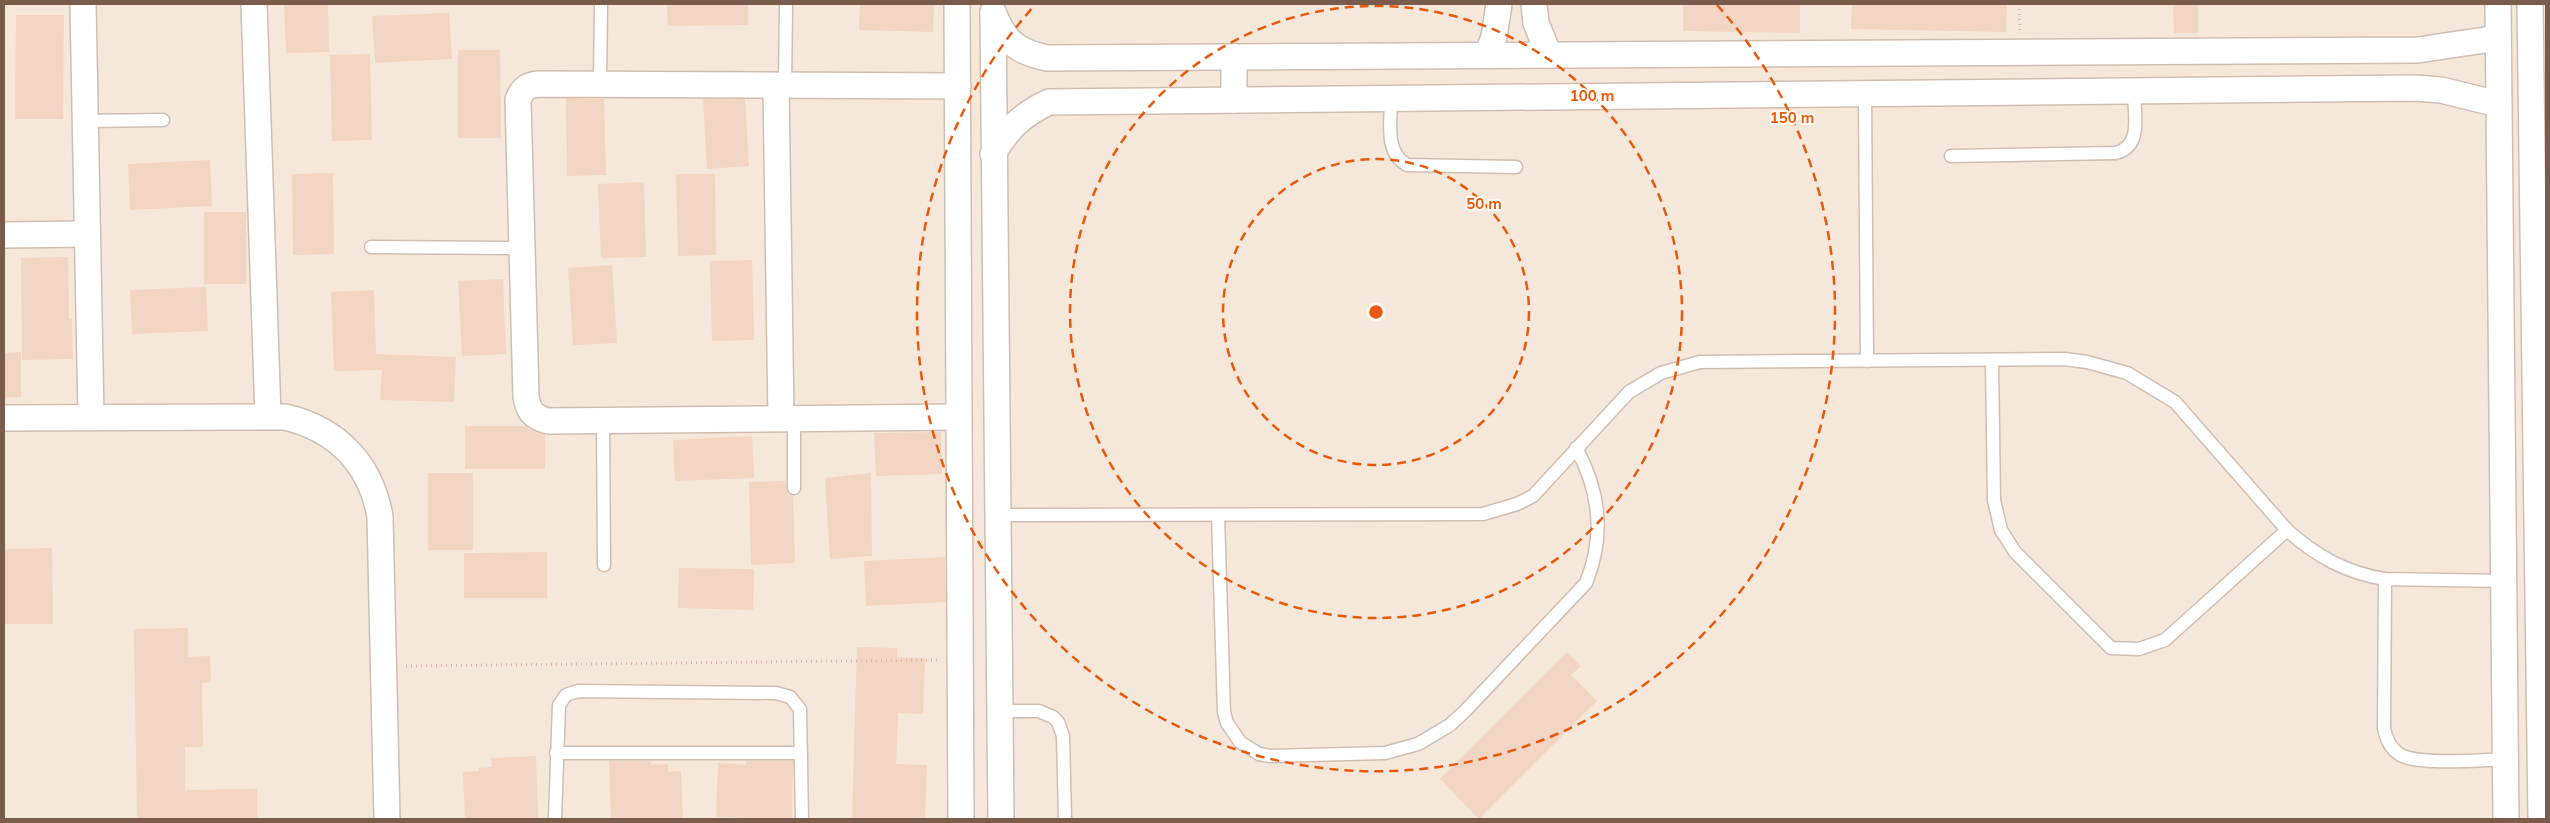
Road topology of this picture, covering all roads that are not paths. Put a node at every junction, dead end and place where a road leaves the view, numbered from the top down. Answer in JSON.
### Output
{"nodes":[{"id":1,"x":83,"y":4,"type":"edge"},
{"id":2,"x":254,"y":4,"type":"edge"},
{"id":3,"x":601,"y":4,"type":"edge"},
{"id":4,"x":957,"y":4,"type":"edge"},
{"id":5,"x":1499,"y":4,"type":"edge"},
{"id":6,"x":1534,"y":4,"type":"edge"},
{"id":7,"x":2498,"y":4,"type":"edge"},
{"id":8,"x":2530,"y":4,"type":"edge"},
{"id":9,"x":786,"y":5,"type":"dead end"},
{"id":10,"x":993,"y":8,"type":"edge"},
{"id":11,"x":2546,"y":23,"type":"edge"},
{"id":12,"x":2498,"y":38,"type":"junction"},
{"id":13,"x":1994,"y":52,"type":"junction"},
{"id":14,"x":1487,"y":55,"type":"junction"},
{"id":15,"x":1549,"y":55,"type":"junction"},
{"id":16,"x":2530,"y":55,"type":"junction"},
{"id":17,"x":1234,"y":57,"type":"junction"},
{"id":18,"x":600,"y":85,"type":"junction"},
{"id":19,"x":780,"y":86,"type":"junction"},
{"id":20,"x":958,"y":86,"type":"junction"},
{"id":21,"x":2134,"y":92,"type":"junction"},
{"id":22,"x":1994,"y":93,"type":"junction"},
{"id":23,"x":1865,"y":94,"type":"junction"},
{"id":24,"x":1391,"y":99,"type":"junction"},
{"id":25,"x":1234,"y":100,"type":"junction"},
{"id":26,"x":2498,"y":104,"type":"junction"},
{"id":27,"x":163,"y":120,"type":"dead end"},
{"id":28,"x":84,"y":121,"type":"junction"},
{"id":29,"x":994,"y":154,"type":"junction"},
{"id":30,"x":1952,"y":156,"type":"dead end"},
{"id":31,"x":1516,"y":167,"type":"dead end"},
{"id":32,"x":86,"y":234,"type":"junction"},
{"id":33,"x":4,"y":235,"type":"edge"},
{"id":34,"x":370,"y":247,"type":"dead end"},
{"id":35,"x":522,"y":248,"type":"junction"},
{"id":36,"x":1992,"y":360,"type":"junction"},
{"id":37,"x":1866,"y":361,"type":"junction"},
{"id":38,"x":2534,"y":377,"type":"junction"},
{"id":39,"x":2501,"y":378,"type":"junction"},
{"id":40,"x":268,"y":416,"type":"junction"},
{"id":41,"x":958,"y":417,"type":"junction"},
{"id":42,"x":4,"y":418,"type":"edge"},
{"id":43,"x":91,"y":418,"type":"junction"},
{"id":44,"x":788,"y":418,"type":"junction"},
{"id":45,"x":603,"y":421,"type":"junction"},
{"id":46,"x":1576,"y":448,"type":"junction"},
{"id":47,"x":794,"y":488,"type":"dead end"},
{"id":48,"x":998,"y":515,"type":"junction"},
{"id":49,"x":1218,"y":515,"type":"junction"},
{"id":50,"x":2287,"y":530,"type":"junction"},
{"id":51,"x":604,"y":565,"type":"dead end"},
{"id":52,"x":2385,"y":580,"type":"junction"},
{"id":53,"x":2503,"y":581,"type":"junction"},
{"id":54,"x":2542,"y":670,"type":"edge"},
{"id":55,"x":1000,"y":711,"type":"junction"},
{"id":56,"x":2543,"y":744,"type":"edge"},
{"id":57,"x":556,"y":753,"type":"junction"},
{"id":58,"x":801,"y":753,"type":"junction"},
{"id":59,"x":2504,"y":759,"type":"junction"},
{"id":60,"x":387,"y":819,"type":"edge"},
{"id":61,"x":556,"y":819,"type":"edge"},
{"id":62,"x":802,"y":819,"type":"edge"},
{"id":63,"x":961,"y":819,"type":"edge"},
{"id":64,"x":1001,"y":819,"type":"edge"},
{"id":65,"x":1065,"y":819,"type":"edge"},
{"id":66,"x":2506,"y":819,"type":"edge"},
{"id":67,"x":2541,"y":819,"type":"edge"}],
"edges":[{"from":1,"to":28,"type":"street"},
{"from":2,"to":40,"type":"street"},
{"from":3,"to":18,"type":"lane"},
{"from":4,"to":20,"type":"street"},
{"from":5,"to":14,"type":"street"},
{"from":6,"to":15,"type":"street"},
{"from":7,"to":12,"type":"street"},
{"from":8,"to":16,"type":"street"},
{"from":9,"to":19,"type":"lane"},
{"from":10,"to":17,"type":"street"},
{"from":10,"to":29,"type":"street"},
{"from":11,"to":16,"type":"street"},
{"from":12,"to":13,"type":"street"},
{"from":12,"to":26,"type":"street"},
{"from":13,"to":15,"type":"street"},
{"from":13,"to":22,"type":"street"},
{"from":14,"to":15,"type":"street"},
{"from":14,"to":17,"type":"street"},
{"from":16,"to":38,"type":"street"},
{"from":17,"to":25,"type":"street"},
{"from":18,"to":19,"type":"street"},
{"from":18,"to":35,"type":"street"},
{"from":19,"to":20,"type":"street"},
{"from":19,"to":44,"type":"street"},
{"from":20,"to":41,"type":"street"},
{"from":21,"to":22,"type":"street"},
{"from":21,"to":26,"type":"street"},
{"from":21,"to":30,"type":"lane"},
{"from":22,"to":23,"type":"street"},
{"from":23,"to":24,"type":"street"},
{"from":23,"to":37,"type":"lane"},
{"from":24,"to":25,"type":"street"},
{"from":24,"to":31,"type":"lane"},
{"from":25,"to":29,"type":"street"},
{"from":26,"to":39,"type":"street"},
{"from":27,"to":28,"type":"lane"},
{"from":28,"to":32,"type":"street"},
{"from":29,"to":48,"type":"street"},
{"from":32,"to":33,"type":"street"},
{"from":32,"to":43,"type":"street"},
{"from":34,"to":35,"type":"lane"},
{"from":35,"to":45,"type":"street"},
{"from":36,"to":37,"type":"lane"},
{"from":36,"to":50,"type":"lane"},
{"from":36,"to":50,"type":"lane"},
{"from":37,"to":46,"type":"lane"},
{"from":38,"to":39,"type":"street"},
{"from":38,"to":54,"type":"street"},
{"from":39,"to":53,"type":"street"},
{"from":40,"to":43,"type":"street"},
{"from":40,"to":60,"type":"street"},
{"from":41,"to":44,"type":"street"},
{"from":41,"to":63,"type":"street"},
{"from":42,"to":43,"type":"street"},
{"from":44,"to":45,"type":"street"},
{"from":44,"to":47,"type":"lane"},
{"from":45,"to":51,"type":"lane"},
{"from":46,"to":49,"type":"lane"},
{"from":46,"to":49,"type":"lane"},
{"from":48,"to":49,"type":"lane"},
{"from":48,"to":55,"type":"street"},
{"from":50,"to":52,"type":"lane"},
{"from":52,"to":53,"type":"lane"},
{"from":52,"to":59,"type":"lane"},
{"from":53,"to":59,"type":"street"},
{"from":54,"to":56,"type":"street"},
{"from":55,"to":64,"type":"street"},
{"from":55,"to":65,"type":"lane"},
{"from":56,"to":67,"type":"street"},
{"from":57,"to":58,"type":"lane"},
{"from":57,"to":58,"type":"lane"},
{"from":57,"to":61,"type":"lane"},
{"from":58,"to":62,"type":"lane"},
{"from":59,"to":66,"type":"street"}]}
